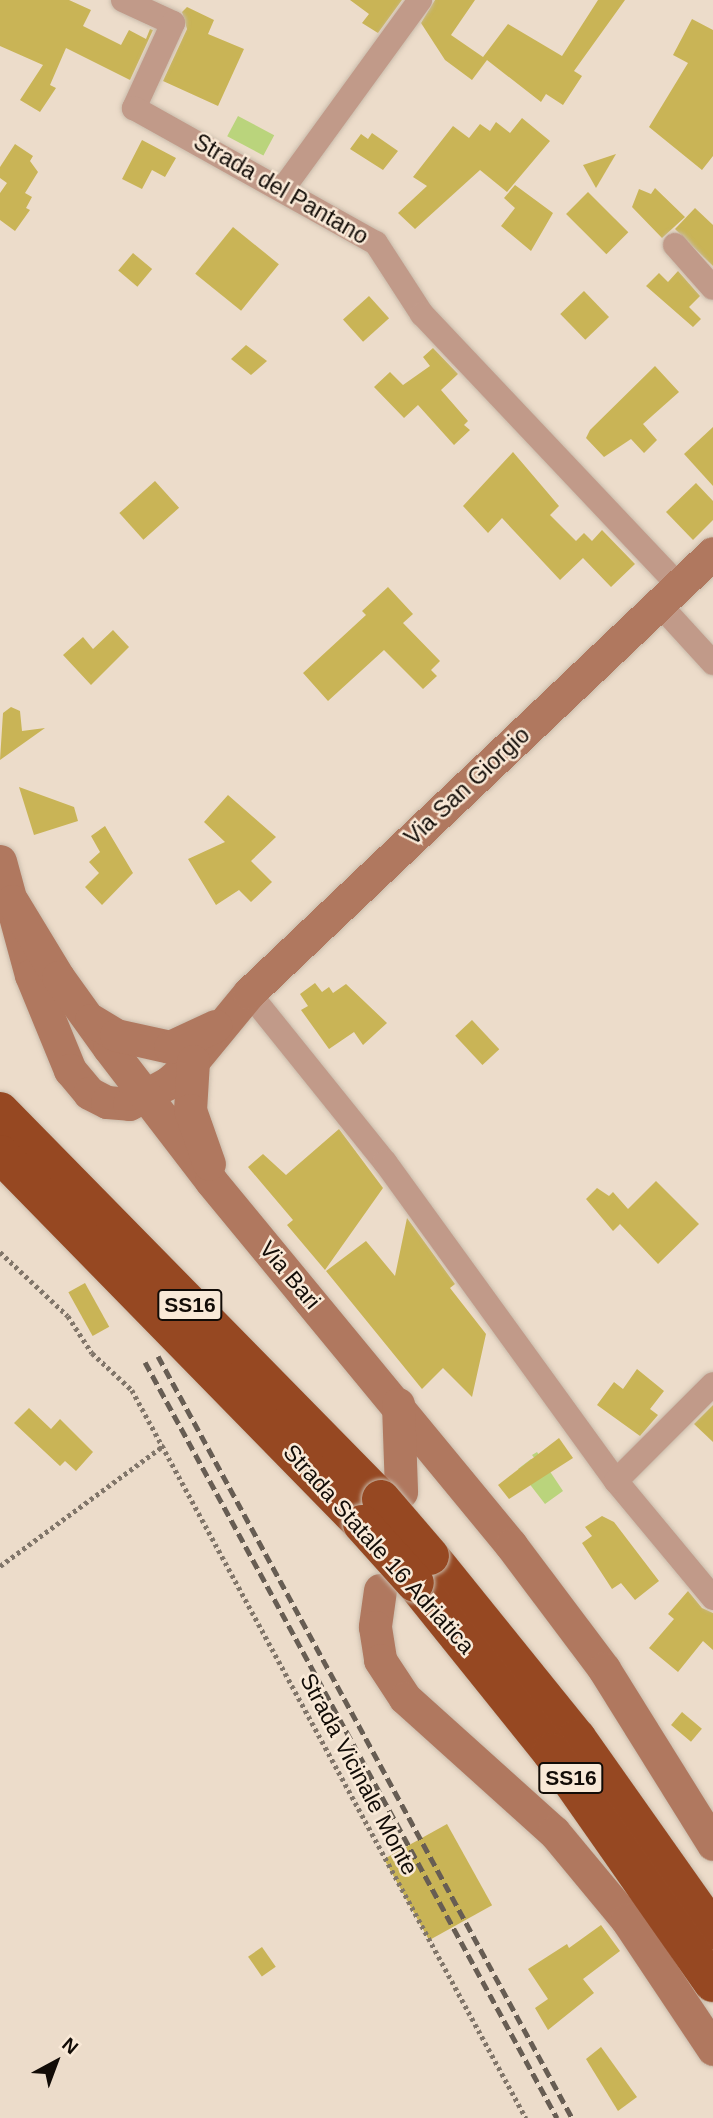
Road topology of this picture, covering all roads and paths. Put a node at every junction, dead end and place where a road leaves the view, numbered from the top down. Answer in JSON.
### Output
{"nodes":[{"id":1,"x":123,"y":0,"type":"edge"},
{"id":2,"x":420,"y":0,"type":"edge"},
{"id":3,"x":282,"y":190,"type":"junction"},
{"id":4,"x":675,"y":244,"type":"dead end"},
{"id":5,"x":713,"y":288,"type":"edge"},
{"id":6,"x":713,"y":553,"type":"edge"},
{"id":7,"x":669,"y":595,"type":"junction"},
{"id":8,"x":713,"y":663,"type":"edge"},
{"id":9,"x":0,"y":861,"type":"edge"},
{"id":10,"x":12,"y":901,"type":"junction"},
{"id":11,"x":249,"y":993,"type":"junction"},
{"id":12,"x":85,"y":1016,"type":"junction"},
{"id":13,"x":182,"y":1054,"type":"junction"},
{"id":14,"x":144,"y":1093,"type":"junction"},
{"id":15,"x":0,"y":1111,"type":"edge"},
{"id":16,"x":0,"y":1154,"type":"edge"},
{"id":17,"x":211,"y":1181,"type":"junction"},
{"id":18,"x":0,"y":1252,"type":"edge"},
{"id":19,"x":713,"y":1384,"type":"edge"},
{"id":20,"x":398,"y":1404,"type":"junction"},
{"id":21,"x":164,"y":1445,"type":"junction"},
{"id":22,"x":438,"y":1454,"type":"junction"},
{"id":23,"x":616,"y":1481,"type":"junction"},
{"id":24,"x":381,"y":1505,"type":"junction"},
{"id":25,"x":0,"y":1566,"type":"edge"},
{"id":26,"x":408,"y":1576,"type":"junction"},
{"id":27,"x":713,"y":1598,"type":"edge"},
{"id":28,"x":713,"y":1844,"type":"edge"},
{"id":29,"x":713,"y":1931,"type":"edge"},
{"id":30,"x":713,"y":1983,"type":"edge"},
{"id":31,"x":713,"y":2049,"type":"edge"},
{"id":32,"x":526,"y":2118,"type":"edge"}],
"edges":[{"from":1,"to":3,"type":"street","name":"Strada del Pantano"},
{"from":2,"to":3,"type":"street"},
{"from":3,"to":7,"type":"street","name":"Strada del Pantano"},
{"from":4,"to":5,"type":"street"},
{"from":6,"to":7,"type":"street","name":"Via San Giorgio"},
{"from":7,"to":8,"type":"street","name":"Strada del Pantano"},
{"from":7,"to":11,"type":"street","name":"Via San Giorgio"},
{"from":9,"to":10,"type":"street"},
{"from":10,"to":12,"type":"street","name":"Via Bari"},
{"from":10,"to":14,"type":"street","name":"Via San Giorgio"},
{"from":11,"to":13,"type":"street","name":"Via San Giorgio"},
{"from":11,"to":23,"type":"street"},
{"from":12,"to":13,"type":"street"},
{"from":12,"to":14,"type":"street","name":"Via Bari"},
{"from":13,"to":14,"type":"street","name":"Via San Giorgio"},
{"from":13,"to":17,"type":"street"},
{"from":14,"to":17,"type":"street","name":"Via Bari"},
{"from":15,"to":24,"type":"highway","name":"Strada Statale 16 Adriatica","number":"SS16"},
{"from":16,"to":24,"type":"highway","name":"Strada Statale 16 Adriatica","number":"SS16"},
{"from":17,"to":20,"type":"street","name":"Via Bari"},
{"from":18,"to":21,"type":"path","name":"Strada Vicinale Monte"},
{"from":19,"to":23,"type":"street"},
{"from":20,"to":22,"type":"street","name":"Via Bari"},
{"from":20,"to":24,"type":"street"},
{"from":21,"to":25,"type":"path"},
{"from":21,"to":32,"type":"path","name":"Strada Vicinale Monte"},
{"from":22,"to":24,"type":"street"},
{"from":22,"to":28,"type":"street","name":"Via Bari"},
{"from":23,"to":27,"type":"street"},
{"from":24,"to":26,"type":"highway","name":"Strada Statale 16 Adriatica","number":"SS16","bridge":true},
{"from":26,"to":29,"type":"highway","name":"Strada Statale 16 Adriatica","number":"SS16"},
{"from":26,"to":30,"type":"highway","name":"Strada Statale 16 Adriatica","number":"SS16"},
{"from":26,"to":31,"type":"street"}]}
